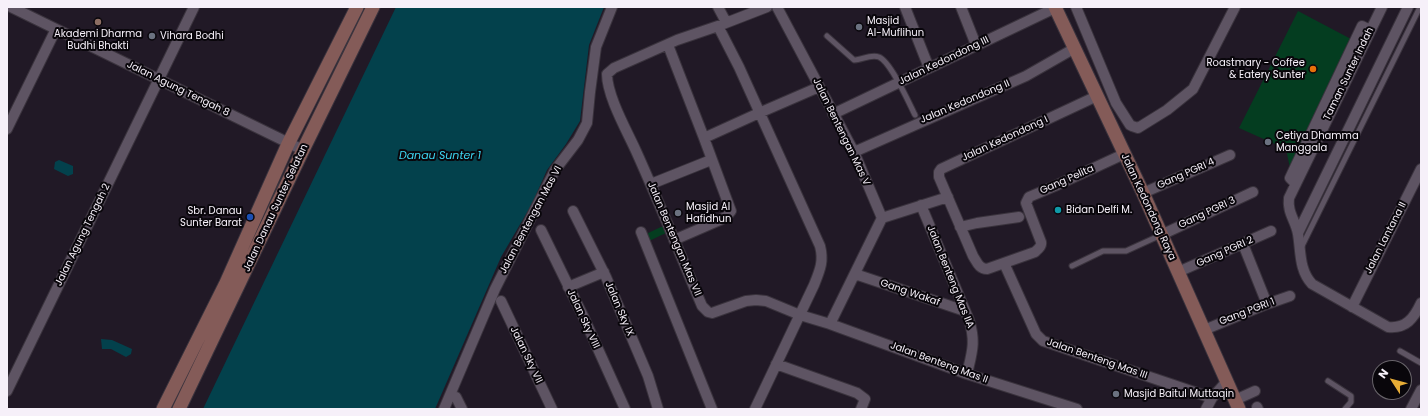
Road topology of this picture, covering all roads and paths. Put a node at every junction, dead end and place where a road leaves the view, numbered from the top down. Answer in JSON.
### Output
{"nodes":[{"id":1,"x":11,"y":7,"type":"edge"},
{"id":2,"x":194,"y":7,"type":"edge"},
{"id":3,"x":356,"y":7,"type":"edge"},
{"id":4,"x":373,"y":7,"type":"edge"},
{"id":5,"x":612,"y":7,"type":"edge"},
{"id":6,"x":718,"y":7,"type":"edge"},
{"id":7,"x":767,"y":7,"type":"edge"},
{"id":8,"x":777,"y":7,"type":"edge"},
{"id":9,"x":905,"y":7,"type":"edge"},
{"id":10,"x":961,"y":7,"type":"edge"},
{"id":11,"x":1055,"y":7,"type":"edge"},
{"id":12,"x":1076,"y":7,"type":"edge"},
{"id":13,"x":1235,"y":7,"type":"edge"},
{"id":14,"x":1382,"y":7,"type":"edge"},
{"id":15,"x":1408,"y":7,"type":"edge"},
{"id":16,"x":1420,"y":7,"type":"edge"},
{"id":17,"x":722,"y":24,"type":"junction"},
{"id":18,"x":56,"y":29,"type":"junction"},
{"id":19,"x":827,"y":36,"type":"dead end"},
{"id":20,"x":668,"y":45,"type":"junction"},
{"id":21,"x":976,"y":45,"type":"junction"},
{"id":22,"x":1075,"y":48,"type":"junction"},
{"id":23,"x":1388,"y":49,"type":"junction"},
{"id":24,"x":1397,"y":54,"type":"junction"},
{"id":25,"x":929,"y":68,"type":"junction"},
{"id":26,"x":159,"y":80,"type":"junction"},
{"id":27,"x":899,"y":83,"type":"junction"},
{"id":28,"x":819,"y":87,"type":"junction"},
{"id":29,"x":1097,"y":96,"type":"junction"},
{"id":30,"x":1368,"y":100,"type":"junction"},
{"id":31,"x":759,"y":113,"type":"junction"},
{"id":32,"x":834,"y":114,"type":"junction"},
{"id":33,"x":915,"y":115,"type":"dead end"},
{"id":34,"x":7,"y":129,"type":"edge"},
{"id":35,"x":704,"y":138,"type":"junction"},
{"id":36,"x":288,"y":144,"type":"junction"},
{"id":37,"x":303,"y":150,"type":"junction"},
{"id":38,"x":854,"y":152,"type":"junction"},
{"id":39,"x":1124,"y":154,"type":"junction"},
{"id":40,"x":1230,"y":155,"type":"dead end"},
{"id":41,"x":711,"y":160,"type":"junction"},
{"id":42,"x":1421,"y":169,"type":"edge"},
{"id":43,"x":1331,"y":176,"type":"junction"},
{"id":44,"x":651,"y":184,"type":"junction"},
{"id":45,"x":1253,"y":192,"type":"dead end"},
{"id":46,"x":1143,"y":193,"type":"junction"},
{"id":47,"x":948,"y":197,"type":"junction"},
{"id":48,"x":921,"y":205,"type":"junction"},
{"id":49,"x":573,"y":211,"type":"dead end"},
{"id":50,"x":1019,"y":217,"type":"dead end"},
{"id":51,"x":882,"y":218,"type":"junction"},
{"id":52,"x":960,"y":227,"type":"junction"},
{"id":53,"x":541,"y":230,"type":"dead end"},
{"id":54,"x":1271,"y":231,"type":"dead end"},
{"id":55,"x":641,"y":232,"type":"dead end"},
{"id":56,"x":1298,"y":233,"type":"junction"},
{"id":57,"x":1161,"y":235,"type":"junction"},
{"id":58,"x":674,"y":240,"type":"junction"},
{"id":59,"x":1244,"y":244,"type":"junction"},
{"id":60,"x":1300,"y":251,"type":"junction"},
{"id":61,"x":1004,"y":263,"type":"junction"},
{"id":62,"x":1072,"y":266,"type":"dead end"},
{"id":63,"x":604,"y":272,"type":"junction"},
{"id":64,"x":1178,"y":272,"type":"junction"},
{"id":65,"x":855,"y":274,"type":"junction"},
{"id":66,"x":568,"y":287,"type":"junction"},
{"id":67,"x":1290,"y":296,"type":"dead end"},
{"id":68,"x":501,"y":301,"type":"dead end"},
{"id":69,"x":1267,"y":304,"type":"junction"},
{"id":70,"x":1421,"y":304,"type":"edge"},
{"id":71,"x":1352,"y":307,"type":"junction"},
{"id":72,"x":965,"y":311,"type":"junction"},
{"id":73,"x":800,"y":315,"type":"junction"},
{"id":74,"x":830,"y":324,"type":"junction"},
{"id":75,"x":1204,"y":330,"type":"junction"},
{"id":76,"x":1400,"y":351,"type":"dead end"},
{"id":77,"x":1421,"y":363,"type":"edge"},
{"id":78,"x":776,"y":364,"type":"junction"},
{"id":79,"x":967,"y":374,"type":"junction"},
{"id":80,"x":1328,"y":380,"type":"dead end"},
{"id":81,"x":1227,"y":381,"type":"junction"},
{"id":82,"x":1421,"y":390,"type":"edge"},
{"id":83,"x":7,"y":391,"type":"edge"},
{"id":84,"x":1255,"y":391,"type":"dead end"},
{"id":85,"x":456,"y":397,"type":"dead end"},
{"id":86,"x":1212,"y":398,"type":"junction"},
{"id":87,"x":1237,"y":404,"type":"edge"},
{"id":88,"x":163,"y":409,"type":"edge"},
{"id":89,"x":179,"y":409,"type":"edge"},
{"id":90,"x":444,"y":409,"type":"edge"},
{"id":91,"x":462,"y":409,"type":"edge"},
{"id":92,"x":552,"y":409,"type":"edge"},
{"id":93,"x":625,"y":409,"type":"edge"},
{"id":94,"x":658,"y":409,"type":"edge"},
{"id":95,"x":712,"y":409,"type":"edge"},
{"id":96,"x":755,"y":409,"type":"edge"},
{"id":97,"x":861,"y":409,"type":"edge"},
{"id":98,"x":1077,"y":409,"type":"edge"},
{"id":99,"x":1206,"y":409,"type":"edge"},
{"id":100,"x":1346,"y":409,"type":"edge"},
{"id":101,"x":1411,"y":409,"type":"edge"}],
"edges":[{"from":1,"to":18,"type":"street","name":"Jalan Agung Tengah 8"},
{"from":2,"to":26,"type":"street","name":"Jalan Agung Tengah 2"},
{"from":3,"to":36,"type":"street","name":"Jalan Danau Sunter Selatan"},
{"from":4,"to":37,"type":"street","name":"Jalan Danau Sunter Selatan"},
{"from":5,"to":90,"type":"street","name":"Jalan Bentengan Mas VI"},
{"from":6,"to":17,"type":"street"},
{"from":7,"to":17,"type":"street"},
{"from":8,"to":28,"type":"street","name":"Jalan Bentengan Mas V"},
{"from":9,"to":25,"type":"street"},
{"from":10,"to":21,"type":"street"},
{"from":11,"to":21,"type":"street","name":"Jalan Kedondong III"},
{"from":11,"to":22,"type":"street","name":"Jalan Kedondong Raya"},
{"from":12,"to":13,"type":"street"},
{"from":14,"to":56,"type":"street","name":"Taman Sunter Indah"},
{"from":15,"to":23,"type":"street"},
{"from":16,"to":24,"type":"lane"},
{"from":17,"to":20,"type":"street"},
{"from":17,"to":31,"type":"street"},
{"from":18,"to":26,"type":"street","name":"Jalan Agung Tengah 8"},
{"from":18,"to":34,"type":"street"},
{"from":19,"to":27,"type":"lane"},
{"from":20,"to":35,"type":"street"},
{"from":20,"to":44,"type":"street","name":"Jalan Bentengan Mas VII"},
{"from":21,"to":25,"type":"street","name":"Jalan Kedondong III"},
{"from":22,"to":29,"type":"street","name":"Jalan Kedondong Raya"},
{"from":22,"to":38,"type":"street","name":"Jalan Kedondong II"},
{"from":23,"to":24,"type":"lane"},
{"from":23,"to":30,"type":"street"},
{"from":24,"to":30,"type":"lane"},
{"from":25,"to":27,"type":"street","name":"Jalan Kedondong III"},
{"from":26,"to":36,"type":"street","name":"Jalan Agung Tengah 8"},
{"from":26,"to":83,"type":"street","name":"Jalan Agung Tengah 2"},
{"from":27,"to":32,"type":"street","name":"Jalan Kedondong III"},
{"from":27,"to":33,"type":"lane"},
{"from":28,"to":31,"type":"street"},
{"from":28,"to":32,"type":"street","name":"Jalan Bentengan Mas V"},
{"from":29,"to":39,"type":"street","name":"Jalan Kedondong Raya"},
{"from":29,"to":47,"type":"street","name":"Jalan Kedondong I"},
{"from":30,"to":43,"type":"street"},
{"from":31,"to":35,"type":"street"},
{"from":31,"to":73,"type":"street"},
{"from":32,"to":38,"type":"street","name":"Jalan Bentengan Mas V"},
{"from":35,"to":41,"type":"street"},
{"from":36,"to":37,"type":"street","name":"Jalan Agung Tengah 8"},
{"from":36,"to":88,"type":"street","name":"Jalan Danau Sunter Selatan"},
{"from":37,"to":89,"type":"street","name":"Jalan Danau Sunter Selatan"},
{"from":38,"to":51,"type":"street","name":"Jalan Bentengan Mas V"},
{"from":39,"to":46,"type":"street","name":"Jalan Kedondong Raya"},
{"from":39,"to":61,"type":"street","name":"Gang Pelita"},
{"from":40,"to":46,"type":"street","name":"Gang PGRI 4"},
{"from":41,"to":44,"type":"street"},
{"from":41,"to":58,"type":"street"},
{"from":42,"to":71,"type":"street","name":"Jalan Lantana II"},
{"from":43,"to":56,"type":"street"},
{"from":43,"to":60,"type":"lane"},
{"from":44,"to":58,"type":"street","name":"Jalan Bentengan Mas VII"},
{"from":45,"to":57,"type":"street","name":"Gang PGRI 3"},
{"from":46,"to":57,"type":"street","name":"Jalan Kedondong Raya"},
{"from":47,"to":48,"type":"street"},
{"from":47,"to":52,"type":"street"},
{"from":48,"to":51,"type":"street"},
{"from":48,"to":72,"type":"street","name":"Jalan Benteng Mas IIA"},
{"from":49,"to":63,"type":"street","name":"Jalan Sky IX"},
{"from":50,"to":52,"type":"street"},
{"from":51,"to":65,"type":"street"},
{"from":52,"to":61,"type":"street"},
{"from":53,"to":66,"type":"street","name":"Jalan Sky VIII"},
{"from":54,"to":59,"type":"street","name":"Gang PGRI 2"},
{"from":55,"to":95,"type":"street"},
{"from":56,"to":60,"type":"street"},
{"from":57,"to":62,"type":"lane"},
{"from":57,"to":64,"type":"street","name":"Jalan Kedondong Raya"},
{"from":58,"to":73,"type":"street","name":"Jalan Bentengan Mas VII"},
{"from":59,"to":64,"type":"street","name":"Gang PGRI 2"},
{"from":59,"to":69,"type":"street"},
{"from":60,"to":71,"type":"street"},
{"from":61,"to":86,"type":"street","name":"Jalan Benteng Mas III"},
{"from":63,"to":66,"type":"street"},
{"from":63,"to":94,"type":"street","name":"Jalan Sky IX"},
{"from":64,"to":75,"type":"street","name":"Jalan Kedondong Raya"},
{"from":65,"to":72,"type":"street","name":"Gang Wakaf"},
{"from":65,"to":74,"type":"street"},
{"from":66,"to":93,"type":"street","name":"Jalan Sky VIII"},
{"from":67,"to":69,"type":"street","name":"Gang PGRI 1"},
{"from":68,"to":92,"type":"street","name":"Jalan Sky VII"},
{"from":69,"to":75,"type":"street","name":"Gang PGRI 1"},
{"from":70,"to":71,"type":"street"},
{"from":72,"to":79,"type":"street","name":"Jalan Benteng Mas IIA"},
{"from":73,"to":74,"type":"street","name":"Jalan Benteng Mas II"},
{"from":73,"to":78,"type":"street"},
{"from":74,"to":79,"type":"street","name":"Jalan Benteng Mas II"},
{"from":75,"to":81,"type":"street","name":"Jalan Kedondong Raya"},
{"from":76,"to":77,"type":"lane"},
{"from":78,"to":96,"type":"street"},
{"from":78,"to":97,"type":"street"},
{"from":79,"to":98,"type":"street","name":"Jalan Benteng Mas II"},
{"from":80,"to":100,"type":"lane"},
{"from":81,"to":86,"type":"street"},
{"from":81,"to":87,"type":"street","name":"Jalan Kedondong Raya"},
{"from":82,"to":101,"type":"street"},
{"from":84,"to":87,"type":"street"},
{"from":85,"to":91,"type":"street"},
{"from":86,"to":99,"type":"street"}]}
